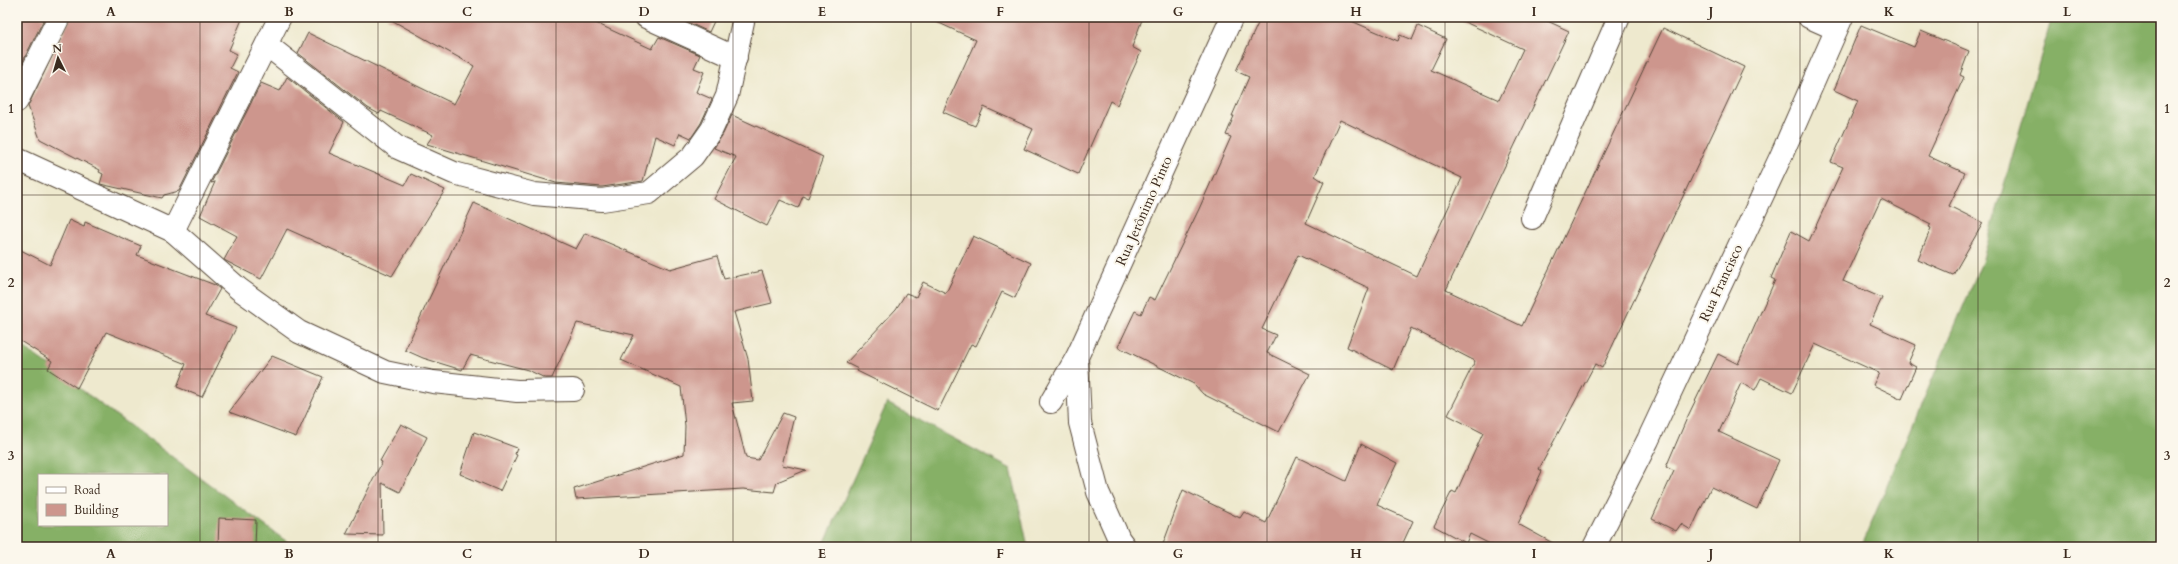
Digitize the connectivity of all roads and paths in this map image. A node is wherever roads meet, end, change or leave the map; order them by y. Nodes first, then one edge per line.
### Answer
1 (59, 17) edge
2 (280, 17) edge
3 (646, 17) edge
4 (744, 17) edge
5 (1232, 17) edge
6 (1619, 17) edge
7 (1809, 17) edge
8 (1839, 23) edge
9 (267, 45) junction
10 (736, 58) junction
11 (17, 101) edge
12 (17, 159) edge
13 (1532, 218) dead end
14 (174, 231) junction
15 (1078, 358) junction
16 (573, 390) dead end
17 (1050, 402) dead end
18 (1125, 547) edge
19 (1594, 547) edge

1 - 11 street
2 - 9 street
3 - 10 street
4 - 10 street
5 - 15 street, Rua Jerônimo Pinto
6 - 13 street
7 - 8 street
8 - 19 street, Rua Francisco
9 - 10 street
9 - 14 street
12 - 14 street
14 - 16 street
15 - 17 street, Rua Jerônimo Pinto
15 - 18 street

